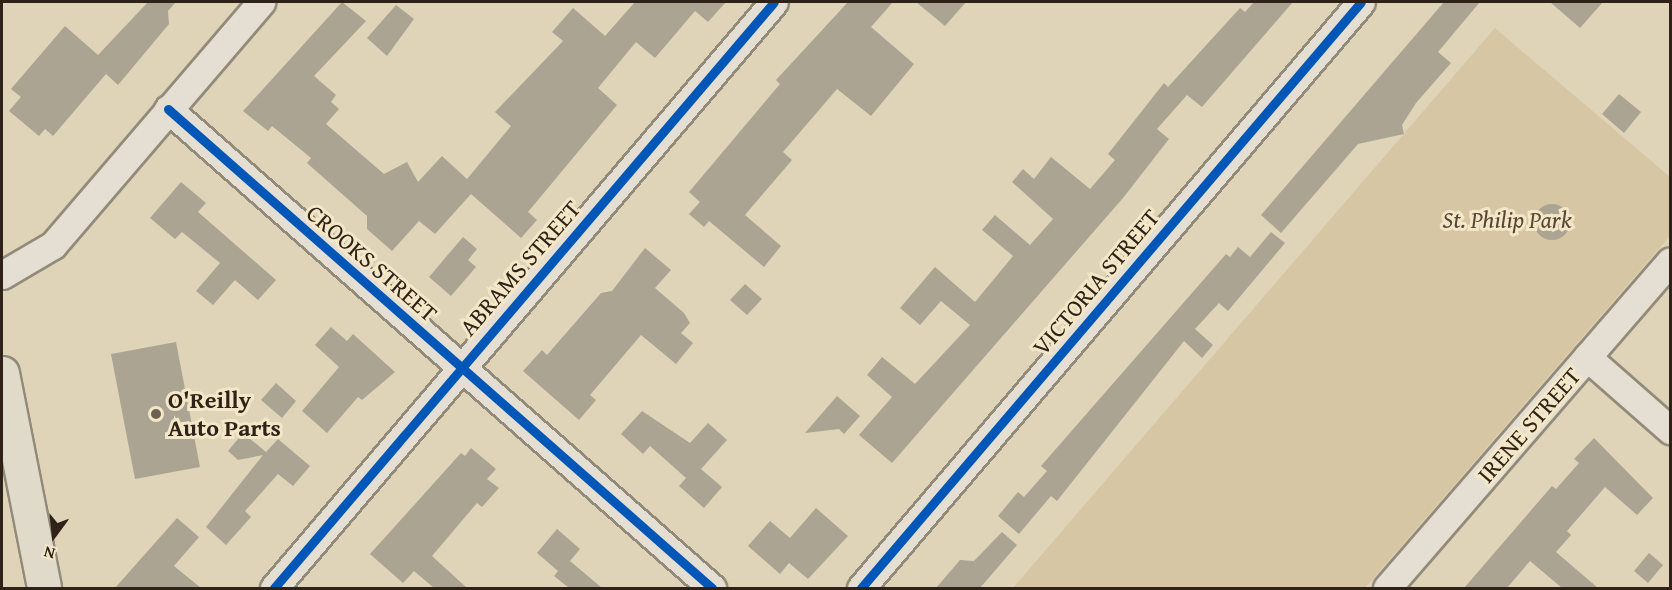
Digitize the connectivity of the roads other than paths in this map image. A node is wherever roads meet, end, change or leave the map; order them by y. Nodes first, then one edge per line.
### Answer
1 (261, 2) edge
2 (774, 2) edge
3 (1361, 2) edge
4 (168, 109) junction
5 (1671, 261) edge
6 (2, 275) edge
7 (1587, 357) junction
8 (460, 367) junction
9 (2, 373) edge
10 (1671, 430) edge
11 (45, 588) edge
12 (274, 588) edge
13 (712, 588) edge
14 (861, 588) edge
15 (1387, 588) edge

1 - 4 street
2 - 8 street, ABRAMS STREET
3 - 14 street, VICTORIA STREET
4 - 6 street
4 - 8 street, CROOKS STREET
5 - 7 street, IRENE STREET
7 - 10 street
7 - 15 street, IRENE STREET
8 - 12 street, ABRAMS STREET
8 - 13 street, CROOKS STREET
9 - 11 main road

